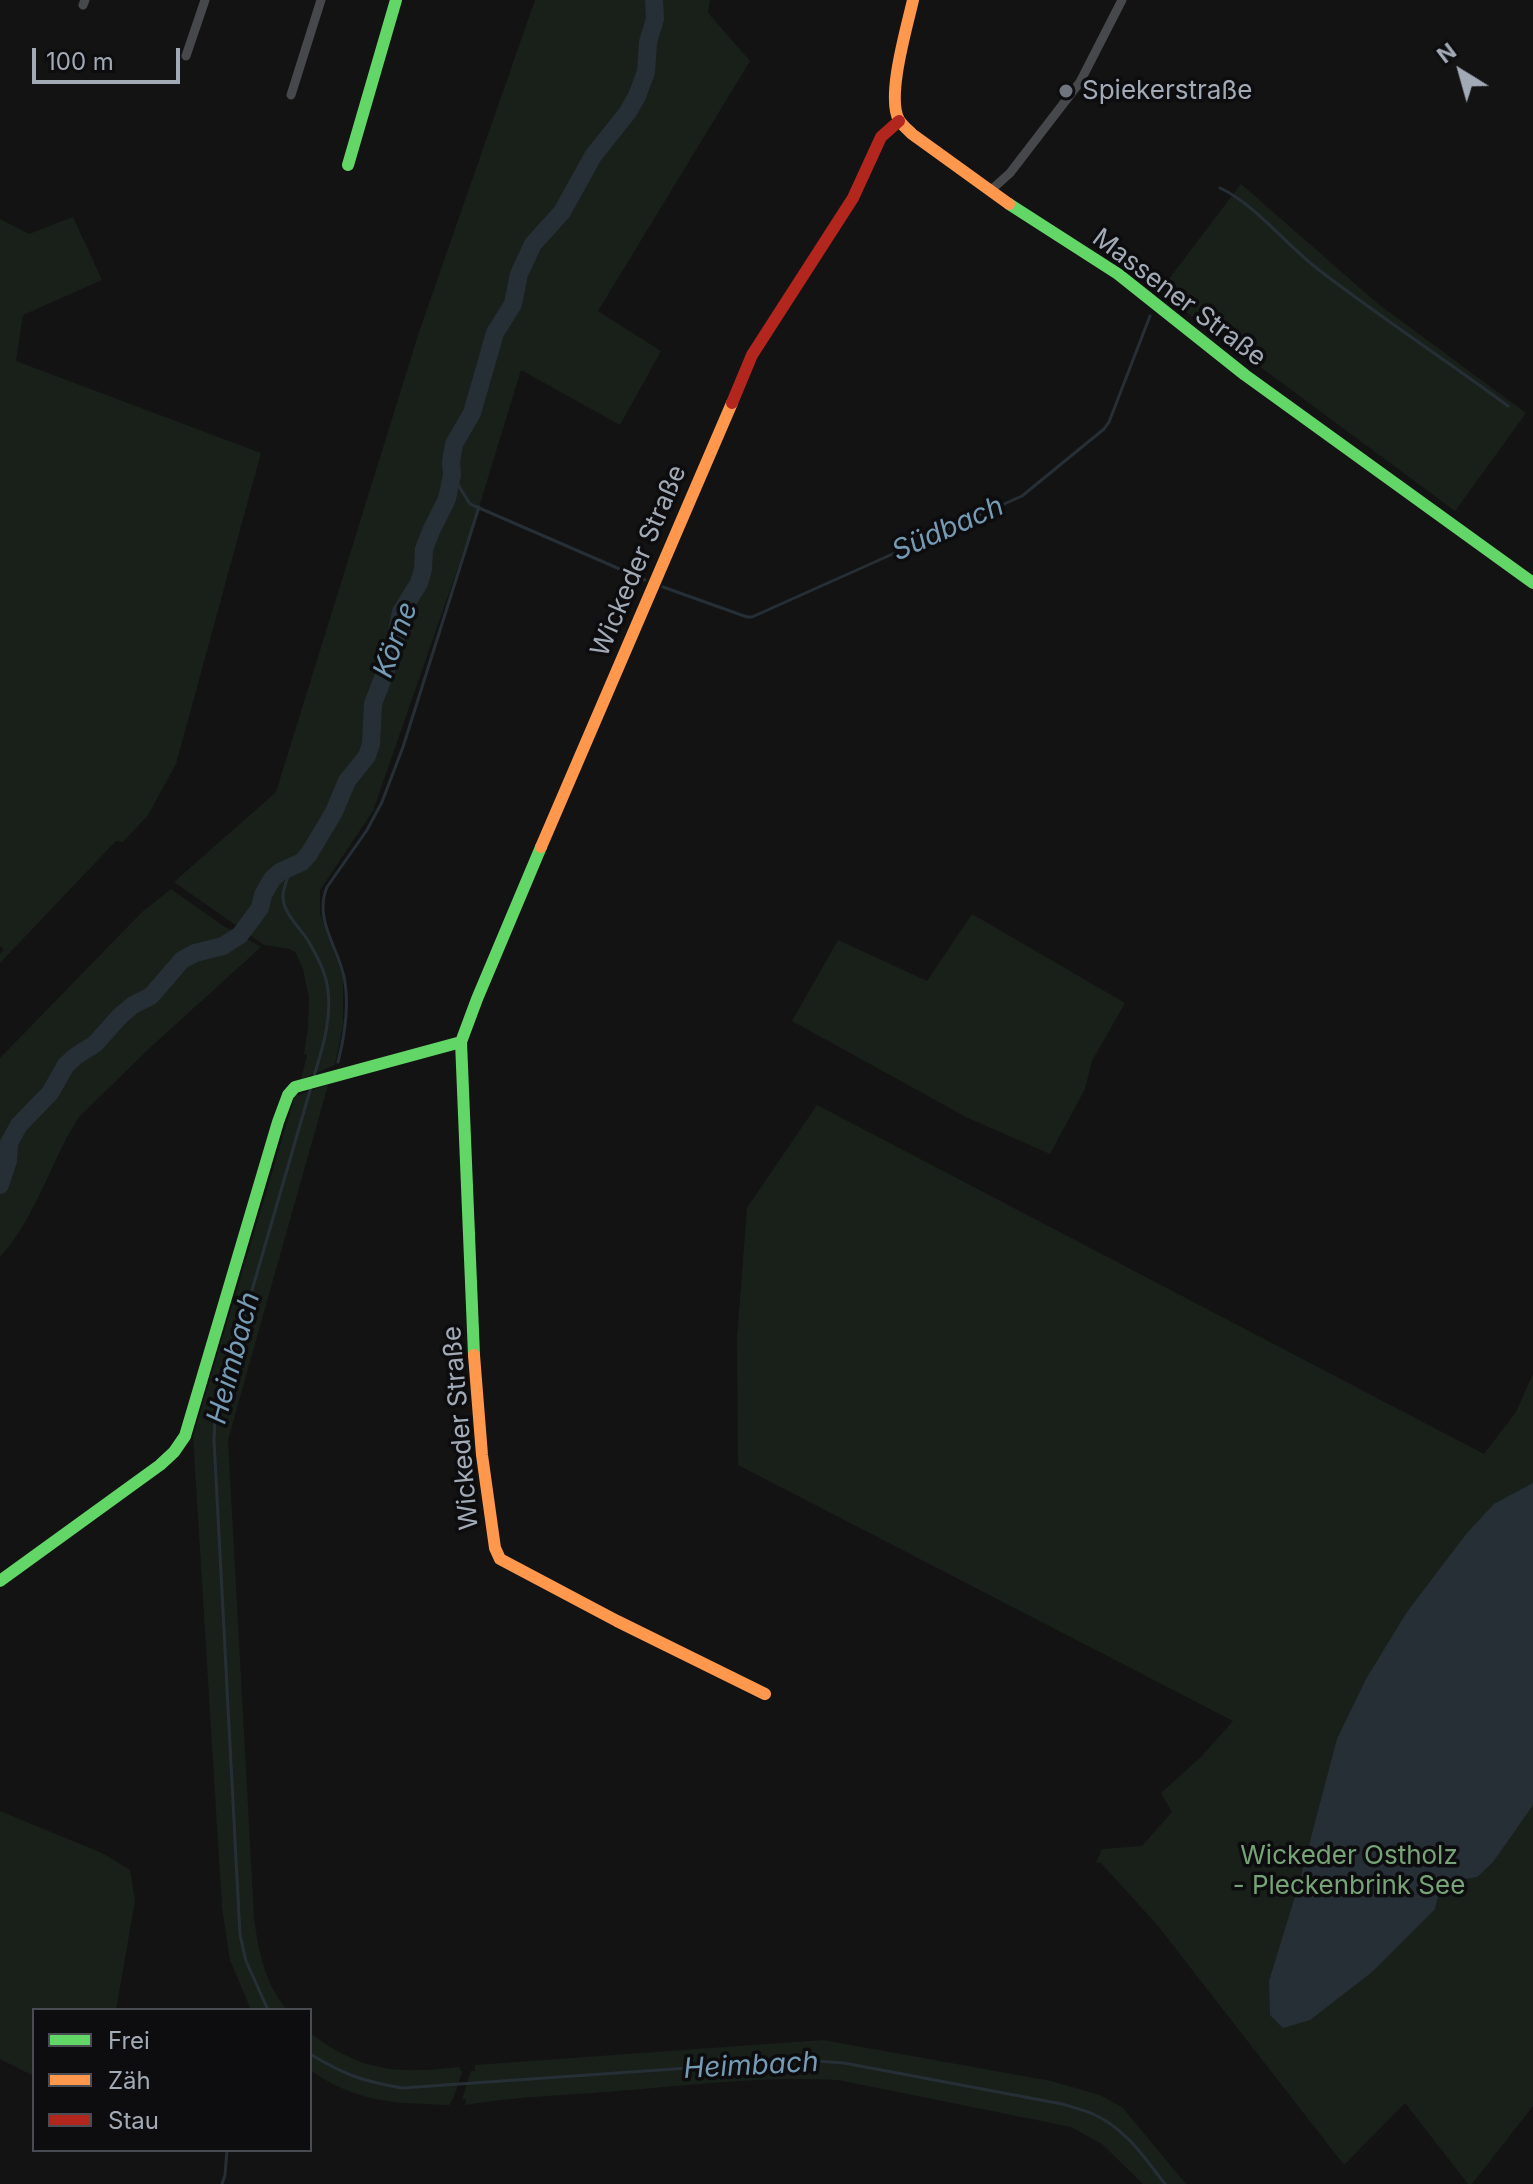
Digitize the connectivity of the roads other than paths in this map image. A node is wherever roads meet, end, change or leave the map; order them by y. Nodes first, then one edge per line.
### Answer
1 (205, 0) edge
2 (321, 0) edge
3 (396, 0) edge
4 (913, 0) edge
5 (1122, 0) edge
6 (186, 56) dead end
7 (291, 95) dead end
8 (899, 121) junction
9 (348, 165) dead end
10 (990, 191) junction
11 (1533, 583) edge
12 (461, 1042) junction
13 (0, 1581) edge
14 (765, 1694) dead end

1 - 6 street
2 - 7 street
3 - 9 street
4 - 8 street
5 - 10 street
8 - 10 street, Massener Straße
8 - 12 street, Wickeder Straße
10 - 11 street, Massener Straße
12 - 13 street
12 - 14 street, Wickeder Straße

